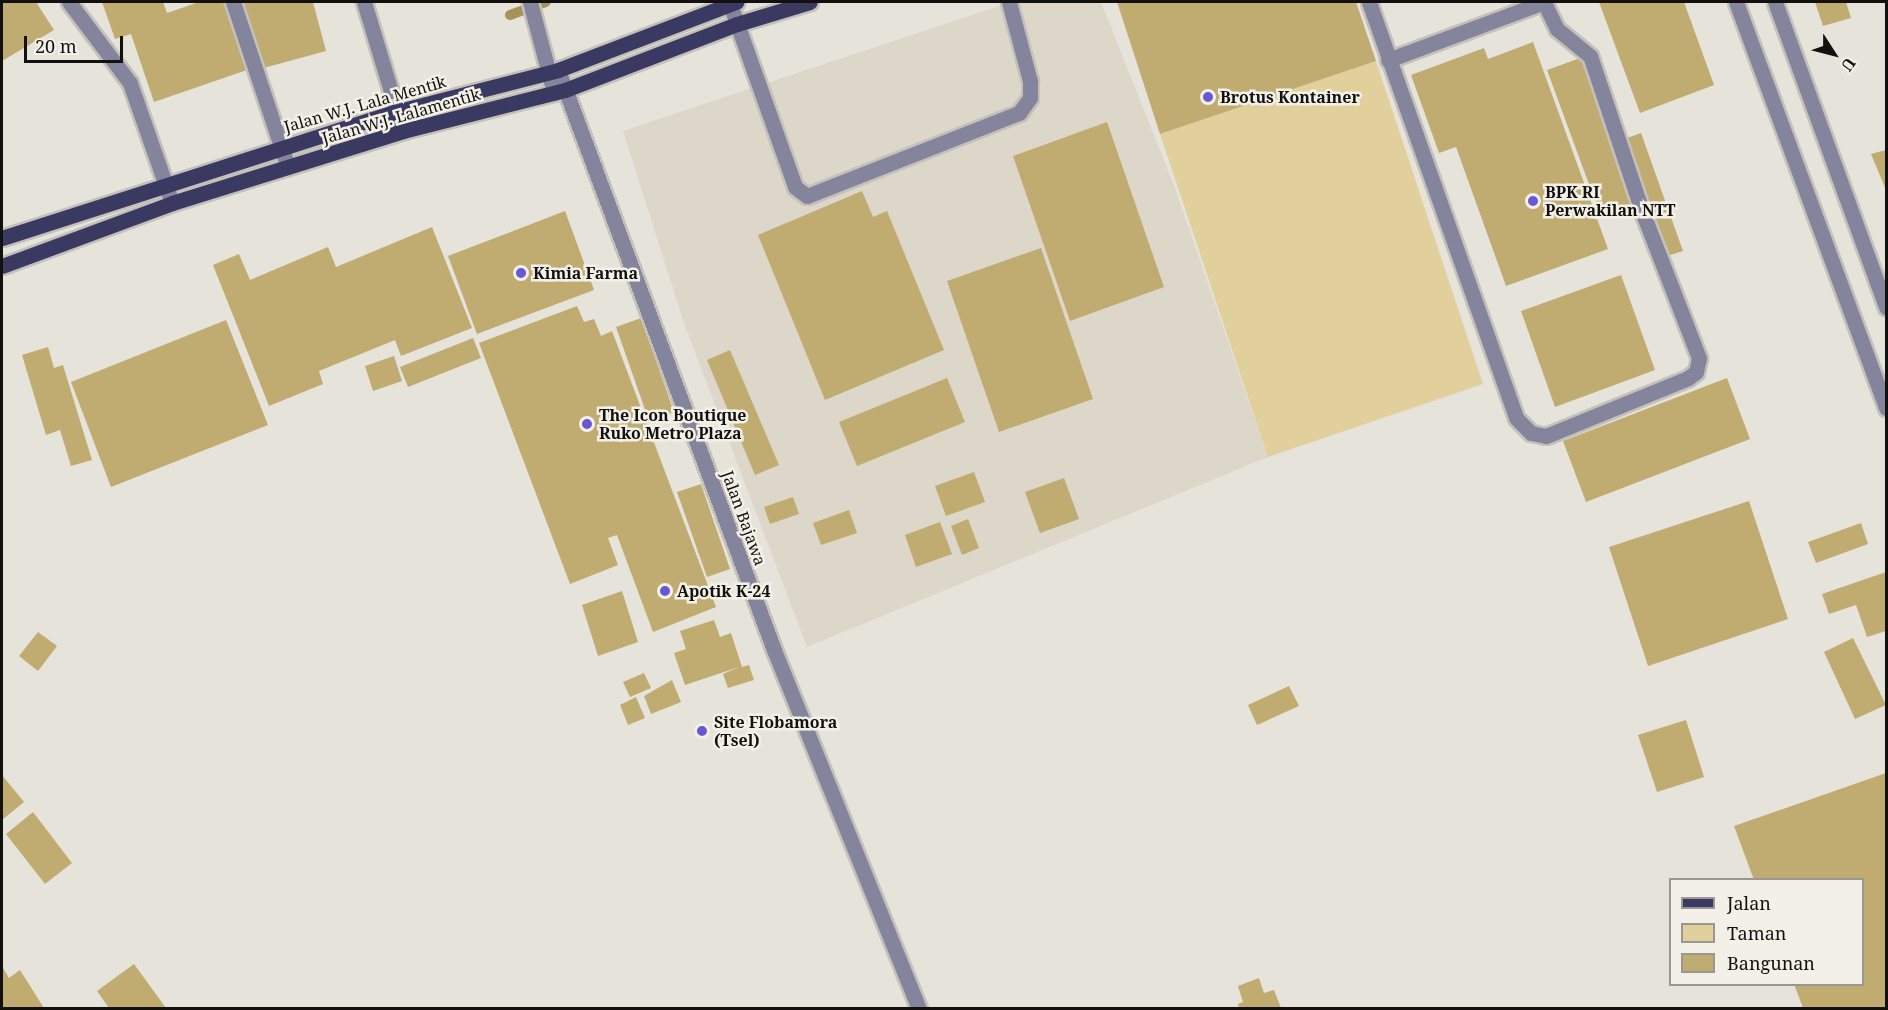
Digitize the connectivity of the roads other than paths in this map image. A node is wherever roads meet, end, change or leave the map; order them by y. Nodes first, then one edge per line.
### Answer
1 (69, 2) edge
2 (233, 2) edge
3 (364, 2) edge
4 (530, 2) edge
5 (807, 2) edge
6 (1010, 2) edge
7 (1369, 2) edge
8 (1544, 2) edge
9 (1736, 2) edge
10 (1775, 2) edge
11 (733, 3) edge
12 (737, 24) junction
13 (1388, 60) junction
14 (553, 71) junction
15 (560, 92) junction
16 (395, 112) junction
17 (403, 131) junction
18 (280, 148) junction
19 (288, 167) junction
20 (166, 182) junction
21 (172, 203) junction
22 (2, 238) edge
23 (2, 266) edge
24 (1887, 308) edge
25 (1887, 408) edge
26 (919, 1008) edge

1 - 20 street
2 - 18 street
3 - 16 street
4 - 14 street, Jalan Bajawa
5 - 12 main road, Jalan W.J. Lalamentik
6 - 12 street
7 - 13 street
8 - 13 street
8 - 13 street
9 - 25 street
10 - 24 street
11 - 12 street
11 - 14 main road, Jalan W.J. Lala Mentik
12 - 15 main road, Jalan W.J. Lalamentik
14 - 15 street, Jalan Bajawa
14 - 16 main road, Jalan W.J. Lala Mentik
15 - 17 main road, Jalan W.J. Lalamentik
15 - 26 street, Jalan Bajawa
16 - 17 street
16 - 18 main road, Jalan W.J. Lala Mentik
17 - 19 main road, Jalan W.J. Lalamentik
18 - 19 street
18 - 20 main road, Jalan W.J. Lala Mentik
19 - 21 main road, Jalan W.J. Lalamentik
20 - 21 street
20 - 22 main road, Jalan W.J. Lala Mentik
21 - 23 main road, Jalan W.J. Lalamentik

